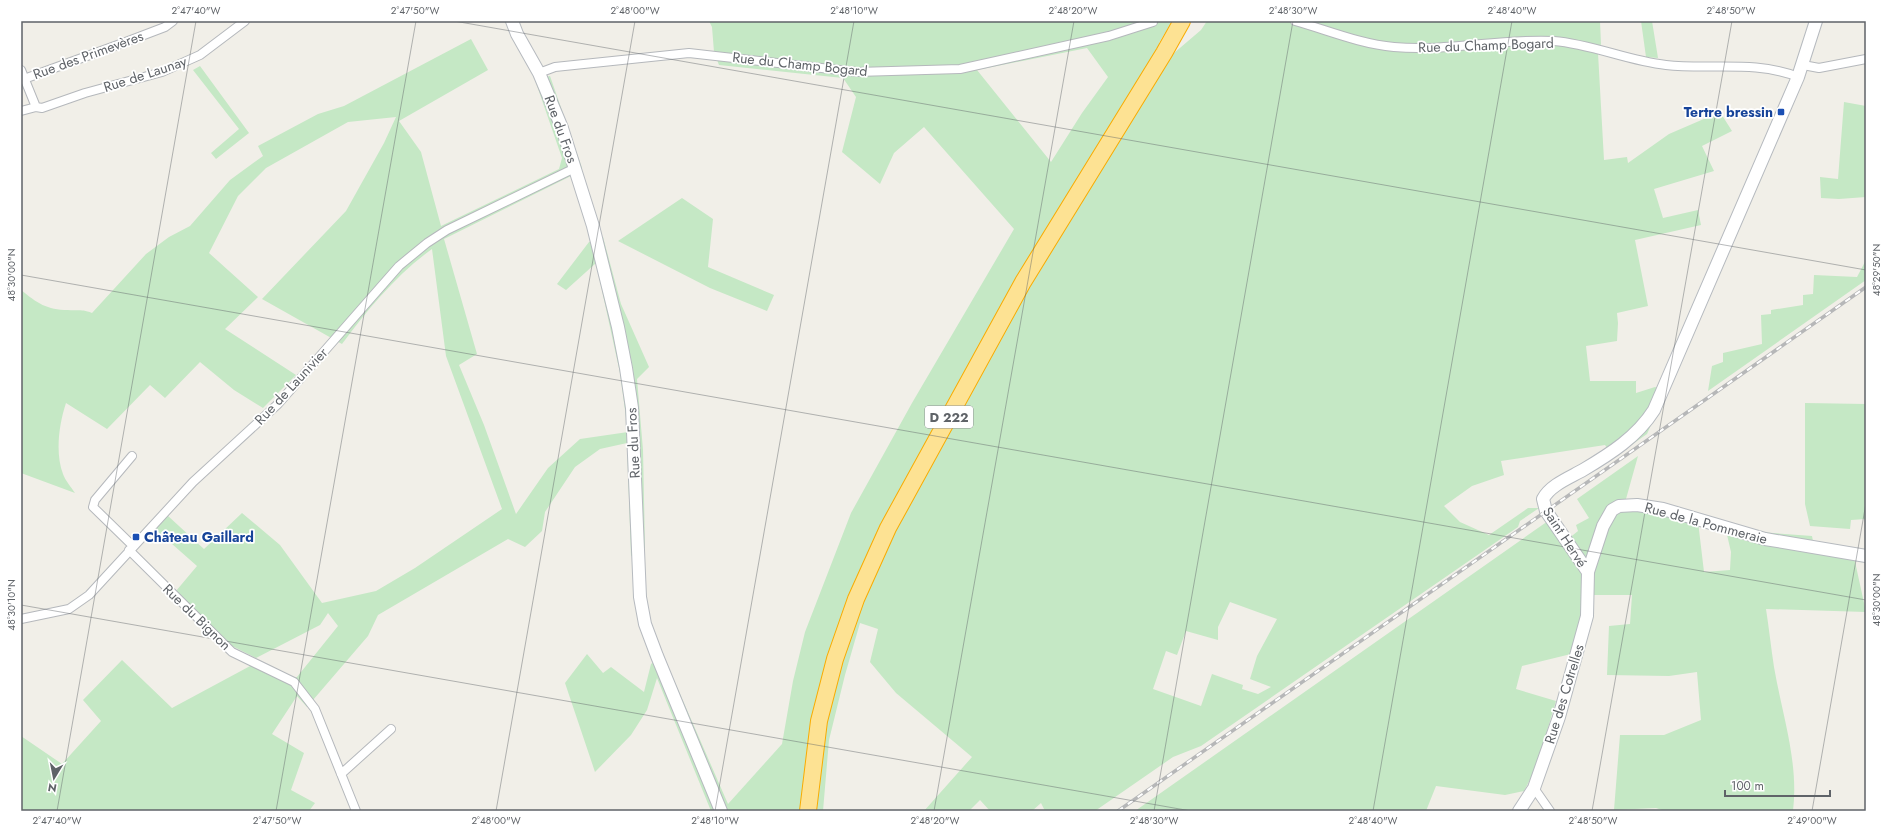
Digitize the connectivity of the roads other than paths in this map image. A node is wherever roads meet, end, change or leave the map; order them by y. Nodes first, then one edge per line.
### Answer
1 (173, 21) edge
2 (245, 21) edge
3 (512, 21) edge
4 (1182, 21) edge
5 (1189, 21) edge
6 (1295, 21) edge
7 (1816, 21) edge
8 (1153, 22) dead end
9 (1164, 53) junction
10 (1866, 59) edge
11 (1803, 65) junction
12 (21, 70) edge
13 (539, 73) junction
14 (1798, 77) junction
15 (24, 79) junction
16 (36, 107) junction
17 (21, 111) edge
18 (575, 168) junction
19 (132, 456) dead end
20 (131, 548) junction
21 (1866, 556) edge
22 (1588, 572) junction
23 (21, 619) edge
24 (391, 729) dead end
25 (340, 774) junction
26 (1534, 788) junction
27 (356, 811) edge
28 (721, 811) edge
29 (808, 811) edge
30 (1519, 811) edge
31 (1550, 811) edge

1 - 15 street, Rue des Primevères
2 - 16 street, Rue de Launay
3 - 13 street, Rue du Fros
4 - 9 highway, D 222
5 - 9 highway, D 222
6 - 14 street, Rue du Champ Bogard
7 - 11 street
8 - 13 street, Rue du Champ Bogard
9 - 29 highway, D 222
10 - 11 street
11 - 14 street
12 - 15 street
13 - 18 street, Rue du Fros
14 - 22 street, Saint Hervé
15 - 16 street
16 - 17 street, Rue de Launay
18 - 20 street, Rue de Launivier
18 - 28 street, Rue du Fros
19 - 20 street, Rue du Bignon
20 - 23 street, Rue de Launivier
20 - 25 street, Rue du Bignon
21 - 22 street, Rue de la Pommeraie
22 - 26 street, Rue des Cotrelles
24 - 25 street
25 - 27 street, Rue du Bignon
26 - 30 street, Rue des Cotrelles
26 - 31 street

